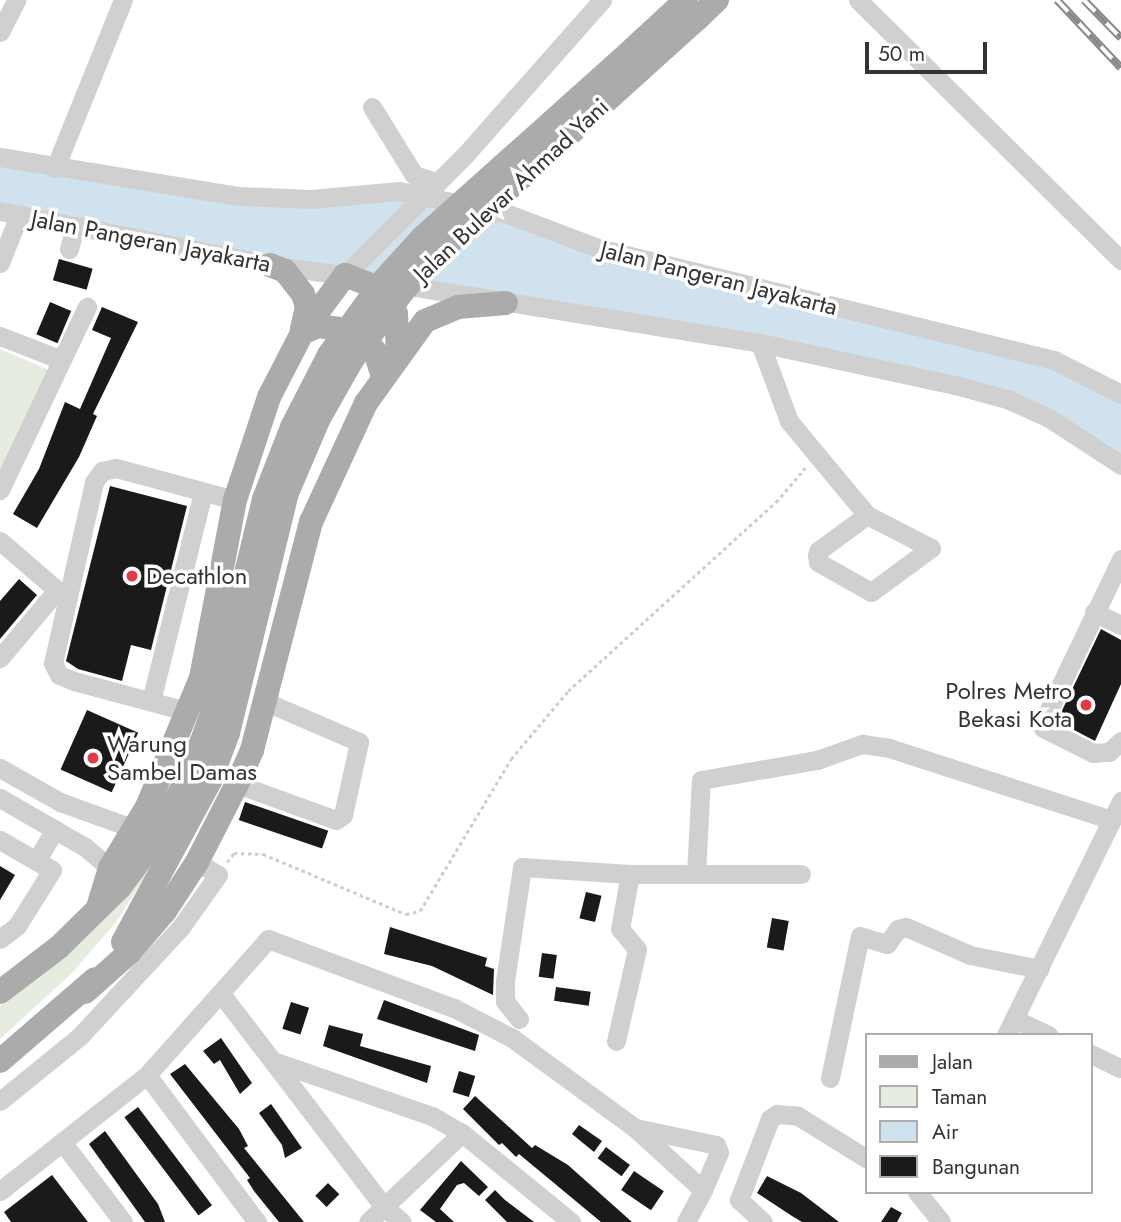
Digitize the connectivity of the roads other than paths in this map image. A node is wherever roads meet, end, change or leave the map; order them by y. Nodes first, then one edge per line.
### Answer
1 (16, 0) edge
2 (603, 0) edge
3 (686, 0) edge
4 (717, 0) edge
5 (858, 0) edge
6 (116, 2) edge
7 (0, 32) edge
8 (372, 107) dead end
9 (0, 157) edge
10 (55, 168) junction
11 (436, 182) junction
12 (420, 196) junction
13 (6, 215) edge
14 (75, 226) junction
15 (69, 250) dead end
16 (1121, 260) edge
17 (0, 263) edge
18 (270, 265) junction
19 (350, 268) junction
20 (506, 303) junction
21 (87, 307) dead end
22 (302, 333) junction
23 (0, 336) edge
24 (760, 343) junction
25 (398, 352) junction
26 (62, 360) junction
27 (383, 378) junction
28 (1121, 394) edge
29 (1121, 465) edge
30 (0, 490) edge
31 (203, 492) junction
32 (235, 500) junction
33 (867, 515) junction
34 (0, 541) edge
35 (1121, 559) edge
36 (1094, 612) junction
37 (1121, 625) edge
38 (0, 657) edge
39 (151, 701) junction
40 (266, 702) junction
41 (186, 711) junction
42 (1121, 741) edge
43 (0, 768) edge
44 (200, 777) junction
45 (237, 784) junction
46 (0, 798) edge
47 (1121, 801) edge
48 (1112, 820) junction
49 (55, 829) junction
50 (135, 829) junction
51 (0, 840) edge
52 (36, 861) junction
53 (110, 868) junction
54 (207, 869) junction
55 (630, 874) junction
56 (696, 874) junction
57 (801, 874) dead end
58 (99, 904) junction
59 (0, 939) edge
60 (1040, 969) junction
61 (0, 992) edge
62 (85, 992) junction
63 (222, 996) junction
64 (519, 1019) dead end
65 (1010, 1027) edge
66 (1038, 1033) edge
67 (617, 1041) dead end
68 (1093, 1055) edge
69 (0, 1061) edge
70 (273, 1061) junction
71 (1120, 1068) edge
72 (147, 1075) junction
73 (830, 1078) dead end
74 (0, 1101) edge
75 (635, 1128) junction
76 (462, 1133) junction
77 (63, 1143) junction
78 (866, 1158) edge
79 (703, 1190) junction
80 (0, 1191) edge
81 (919, 1194) edge
82 (384, 1207) junction
83 (123, 1222) edge
84 (257, 1222) edge
85 (368, 1222) edge
86 (402, 1222) edge
87 (571, 1222) edge
88 (686, 1222) edge
89 (763, 1222) edge
90 (941, 1222) edge

1 - 7 street
2 - 11 street
3 - 44 main road, Jalan Bulevar Ahmad Yani, bridge
4 - 44 main road, Jalan Bulevar Ahmad Yani, bridge
5 - 16 street
6 - 10 street
8 - 11 street
9 - 10 street, Jalan Pangeran Jayakarta
10 - 12 street, Jalan Pangeran Jayakarta
11 - 12 street
12 - 19 street
12 - 28 street, Jalan Pangeran Jayakarta
13 - 14 street, Jalan Pangeran Jayakarta
13 - 17 street
14 - 15 street
14 - 18 street, Jalan Pangeran Jayakarta
18 - 19 street, Jalan Pangeran Jayakarta
18 - 22 main road
19 - 20 street, Jalan Pangeran Jayakarta
19 - 22 main road
19 - 25 main road
20 - 24 street, Jalan Pangeran Jayakarta
20 - 25 main road
21 - 26 street
22 - 27 main road
22 - 32 main road
23 - 26 street
24 - 29 street, Jalan Pangeran Jayakarta
24 - 33 street
25 - 27 main road
26 - 30 street
27 - 40 main road
31 - 32 street
31 - 39 street
31 - 39 street
32 - 41 main road
33 - 33 street
34 - 38 street
35 - 36 street
36 - 37 street
36 - 42 street
39 - 41 street
40 - 45 main road
40 - 45 street
41 - 50 main road
43 - 50 street
44 - 58 main road, Jalan Bulevar Ahmad Yani
44 - 62 main road, Jalan Bulevar Ahmad Yani
45 - 54 main road
46 - 49 street
47 - 48 street
48 - 56 street
48 - 60 street
49 - 52 street
49 - 53 street
50 - 53 main road
51 - 52 street
52 - 59 street
53 - 58 main road
54 - 62 main road
54 - 74 street
55 - 56 street
55 - 64 street
55 - 67 street
56 - 57 street
58 - 61 main road, Jalan Bulevar Ahmad Yani
60 - 65 street
60 - 73 street
62 - 69 main road, Jalan Bulevar Ahmad Yani
63 - 70 street
63 - 72 street
63 - 75 street
65 - 66 street
68 - 71 street
70 - 76 street
70 - 82 street
72 - 77 street
72 - 84 street
75 - 79 street
75 - 79 street
76 - 82 street
76 - 87 street
77 - 80 street
77 - 83 street
78 - 89 street
79 - 88 street
81 - 90 street
82 - 85 street
82 - 86 street

